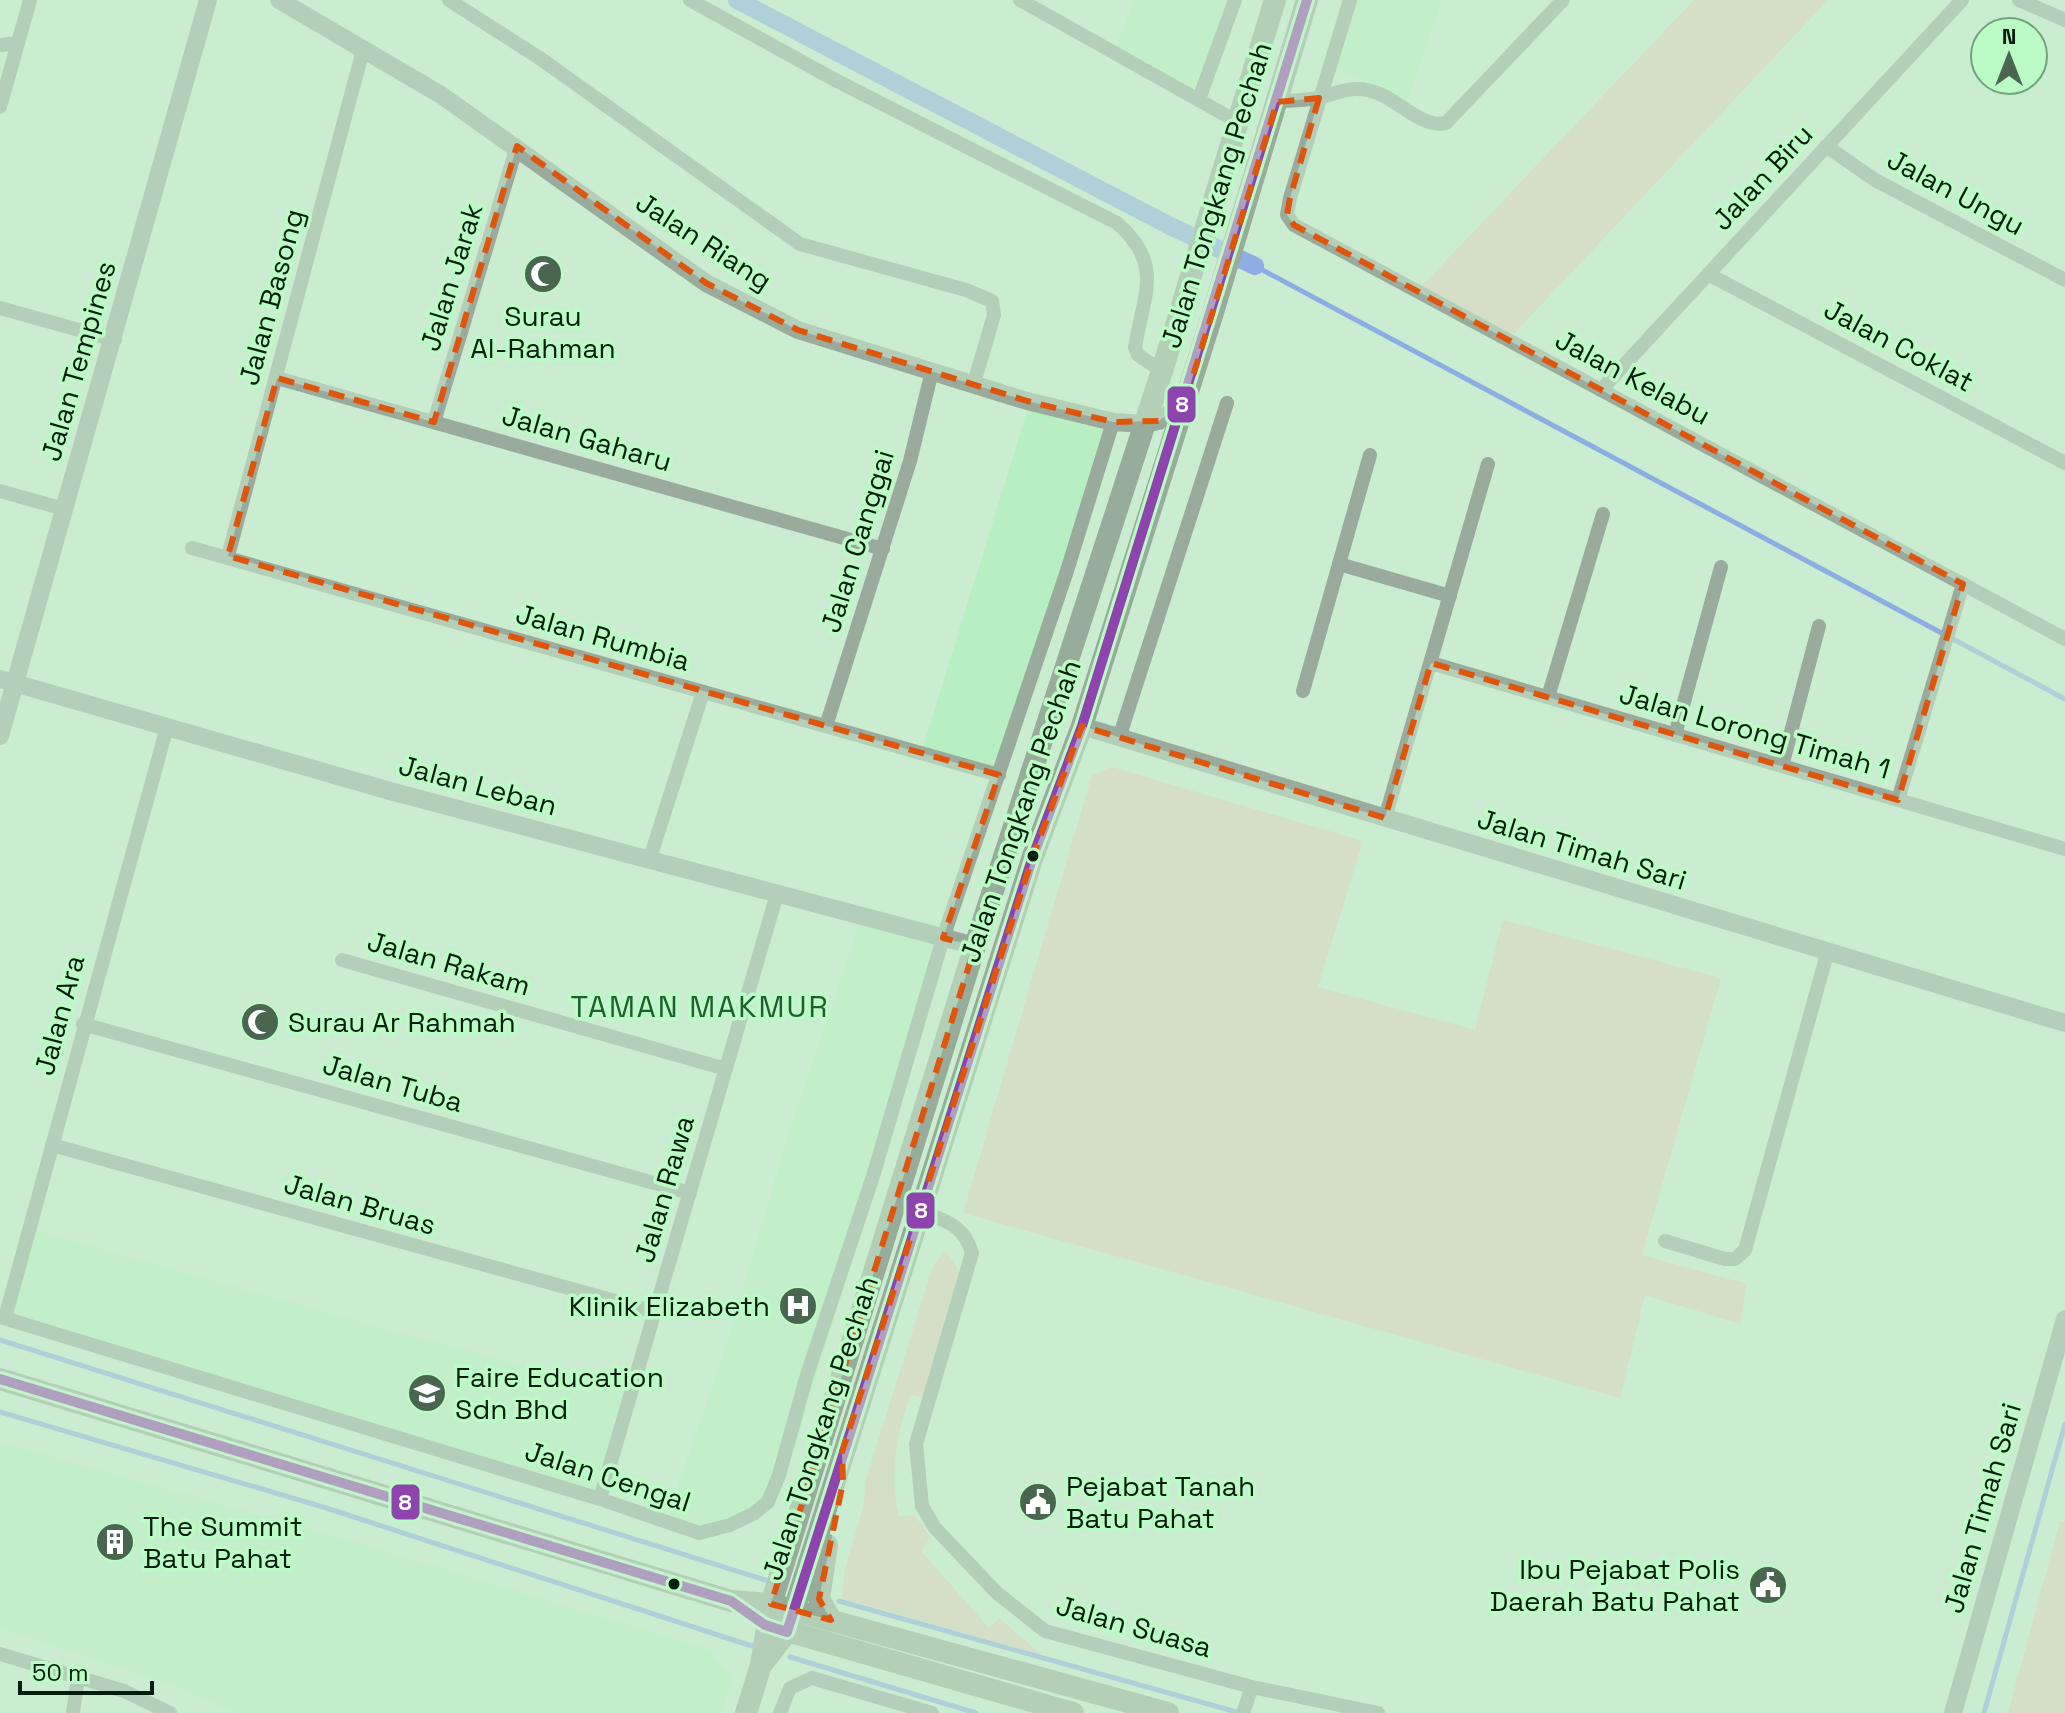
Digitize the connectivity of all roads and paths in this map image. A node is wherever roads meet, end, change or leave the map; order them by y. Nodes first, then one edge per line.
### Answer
1 (30, 0) edge
2 (208, 0) edge
3 (279, 0) edge
4 (449, 0) edge
5 (690, 0) edge
6 (1020, 0) edge
7 (1235, 0) edge
8 (1275, 0) edge
9 (1307, 0) edge
10 (1350, 0) edge
11 (1563, 0) edge
12 (1962, 0) edge
13 (2019, 0) edge
14 (306, 7) edge
15 (1047, 7) edge
16 (2065, 20) edge
17 (18, 43) junction
18 (0, 45) edge
19 (363, 50) junction
20 (1319, 98) junction
21 (1199, 99) junction
22 (1277, 102) junction
23 (0, 107) edge
24 (1236, 121) junction
25 (517, 146) junction
26 (1826, 146) junction
27 (1708, 274) junction
28 (2065, 280) edge
29 (0, 308) edge
30 (115, 340) junction
31 (932, 371) junction
32 (1162, 371) junction
33 (277, 378) junction
34 (974, 383) junction
35 (1601, 390) junction
36 (1185, 402) junction
37 (1227, 403) dead end
38 (434, 422) junction
39 (1113, 422) junction
40 (1144, 424) junction
41 (1370, 455) dead end
42 (2065, 463) edge
43 (1488, 464) dead end
44 (0, 491) edge
45 (64, 509) junction
46 (1603, 514) dead end
47 (192, 548) dead end
48 (883, 549) junction
49 (228, 556) junction
50 (1339, 564) junction
51 (1721, 567) dead end
52 (1963, 584) junction
53 (1450, 596) junction
54 (1819, 626) dead end
55 (2064, 636) edge
56 (1077, 639) junction
57 (1431, 663) junction
58 (8, 681) edge
59 (1303, 691) dead end
60 (703, 692) junction
61 (1548, 697) junction
62 (826, 726) junction
63 (1082, 726) junction
64 (167, 727) junction
65 (1675, 735) junction
66 (0, 736) edge
67 (1119, 738) junction
68 (1782, 766) junction
69 (999, 775) junction
70 (1029, 789) junction
71 (1898, 800) junction
72 (1385, 818) junction
73 (1036, 847) junction
74 (2065, 849) edge
75 (650, 858) junction
76 (777, 894) junction
77 (943, 938) junction
78 (975, 946) junction
79 (1827, 954) junction
80 (342, 960) dead end
81 (2065, 1023) edge
82 (83, 1024) junction
83 (726, 1069) junction
84 (52, 1145) junction
85 (690, 1193) junction
86 (920, 1211) junction
87 (1665, 1241) dead end
88 (655, 1312) junction
89 (2, 1317) edge
90 (2065, 1319) edge
91 (0, 1379) edge
92 (842, 1452) junction
93 (600, 1499) junction
94 (779, 1618) junction
95 (831, 1620) junction
96 (0, 1654) edge
97 (78, 1678) junction
98 (1252, 1687) junction
99 (1245, 1707) edge
100 (73, 1713) edge
101 (170, 1713) edge
102 (746, 1713) edge
103 (780, 1713) edge
104 (932, 1713) edge
105 (1073, 1713) edge
106 (1168, 1713) edge
107 (1378, 1713) edge
108 (1953, 1713) edge

1 - 17 street
2 - 30 street, Jalan Tempines
3 - 14 street, Jalan Riang
4 - 34 street
5 - 32 street
6 - 15 street
7 - 21 street
8 - 24 main road, Jalan Tongkang Pechah
9 - 22 main road, Jalan Tongkang Pechah
10 - 20 street
11 - 20 street
12 - 26 street, Jalan Biru
13 - 16 street
14 - 19 street, Jalan Riang
15 - 21 street
17 - 18 street
17 - 23 street
19 - 25 street, Jalan Riang
19 - 33 street, Jalan Basong
20 - 22 street
20 - 35 street, Jalan Kelabu
21 - 24 street
22 - 36 main road, Jalan Tongkang Pechah
24 - 32 main road, Jalan Tongkang Pechah
25 - 31 street, Jalan Riang
25 - 38 street, Jalan Jarak
26 - 27 street, Jalan Biru
26 - 28 street, Jalan Ungu
27 - 35 street, Jalan Biru
27 - 42 street, Jalan Coklat
29 - 30 street
30 - 45 street, Jalan Tempines
31 - 34 street, Jalan Riang
31 - 48 street, Jalan Canggai
32 - 40 main road, Jalan Tongkang Pechah
33 - 38 street, Jalan Gaharu
33 - 49 street, Jalan Basong
34 - 39 street, Jalan Riang
35 - 52 street, Jalan Kelabu
36 - 40 street
36 - 63 main road, Jalan Tongkang Pechah
37 - 67 street
38 - 48 street, Jalan Gaharu
39 - 40 street, Jalan Riang
39 - 69 street, Jalan Cengal
40 - 56 main road, Jalan Tongkang Pechah
41 - 50 street
43 - 53 street
44 - 45 street
45 - 58 street, Jalan Tempines
46 - 61 street
47 - 49 street, Jalan Rumbia
48 - 62 street, Jalan Canggai
49 - 60 street, Jalan Rumbia
50 - 53 street
50 - 59 street
51 - 65 street
52 - 55 street, Jalan Kelabu
52 - 71 street
53 - 57 street
54 - 68 street
56 - 63 main road
56 - 70 main road, Jalan Tongkang Pechah
57 - 61 street, Jalan Lorong Timah 1
57 - 72 street
58 - 64 street, Jalan Leban
58 - 66 street, Jalan Tempines
60 - 62 street, Jalan Rumbia
60 - 75 street
61 - 65 street, Jalan Lorong Timah 1
62 - 69 street, Jalan Rumbia
63 - 67 street, Jalan Timah Sari
63 - 70 main road
63 - 73 main road, Jalan Tongkang Pechah
64 - 75 street, Jalan Leban
64 - 82 street, Jalan Ara
65 - 68 street, Jalan Lorong Timah 1
67 - 72 street, Jalan Timah Sari
68 - 71 street, Jalan Lorong Timah 1
69 - 77 street, Jalan Cengal
70 - 78 main road, Jalan Tongkang Pechah
71 - 74 street, Jalan Lorong Timah 1
72 - 79 street, Jalan Timah Sari
73 - 78 main road
73 - 86 main road, Jalan Tongkang Pechah
75 - 76 street, Jalan Leban
76 - 77 street, Jalan Leban
76 - 83 street, Jalan Rawa
77 - 78 street, Jalan Leban
77 - 93 street, Jalan Cengal
78 - 94 main road, Jalan Tongkang Pechah
79 - 81 street, Jalan Timah Sari
79 - 87 street
80 - 83 street, Jalan Rakam
82 - 84 street, Jalan Ara
82 - 85 street, Jalan Tuba
83 - 85 street, Jalan Rawa
84 - 88 street, Jalan Bruas
84 - 89 street, Jalan Ara
85 - 88 street, Jalan Rawa
86 - 92 main road, Jalan Tongkang Pechah
86 - 98 street, Jalan Suasa
88 - 93 street, Jalan Rawa
89 - 93 street, Jalan Cengal
90 - 108 street, Jalan Timah Sari
91 - 94 main road
92 - 94 main road, Jalan Tongkang Pechah
92 - 95 main road
94 - 95 main road
94 - 102 main road, Jalan Tongkang Pechah
94 - 105 main road
95 - 106 main road
96 - 97 street
97 - 100 street
97 - 101 street
98 - 99 street
98 - 107 street, Jalan Suasa
103 - 104 street

